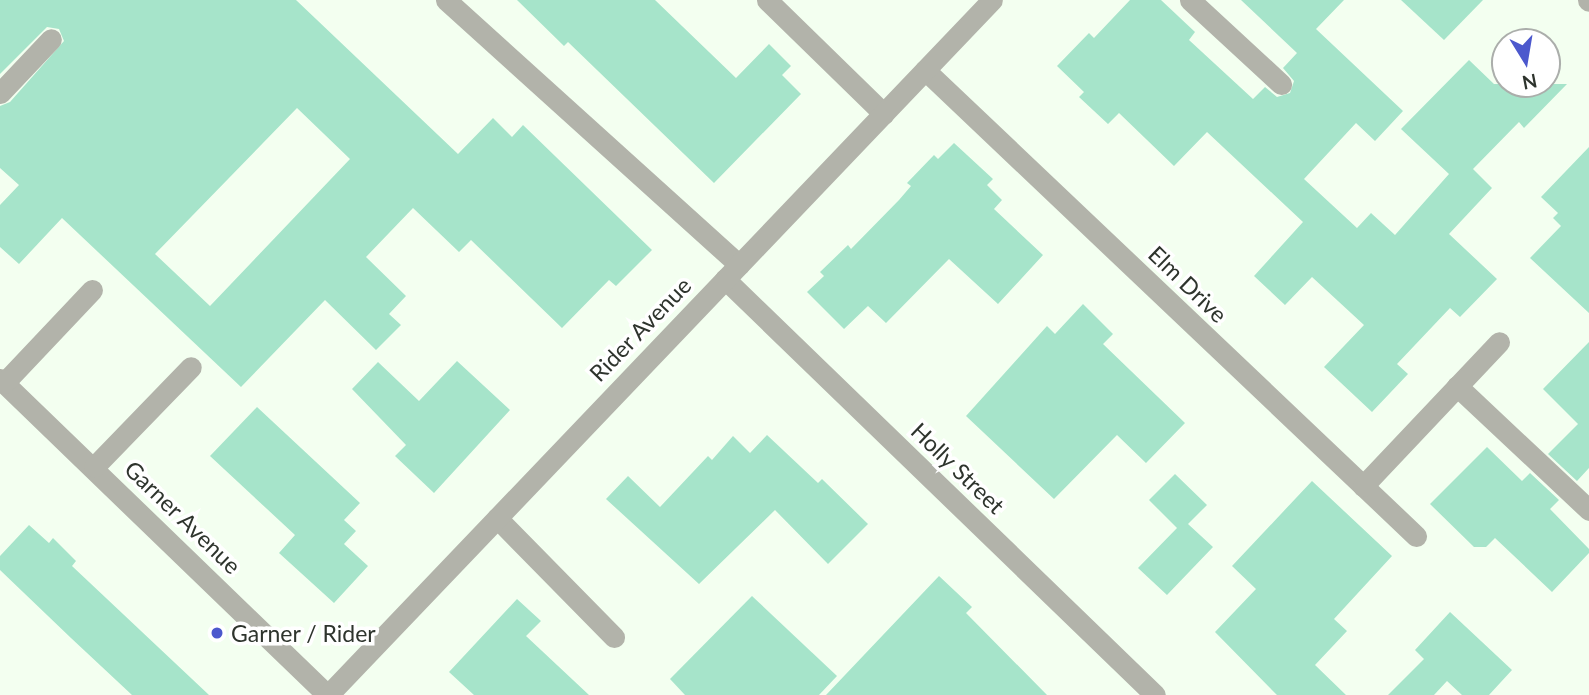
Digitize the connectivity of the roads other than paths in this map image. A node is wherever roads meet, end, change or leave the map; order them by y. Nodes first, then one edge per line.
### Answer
1 (446, 0) edge
2 (767, 0) edge
3 (992, 0) edge
4 (1190, 0) edge
5 (51, 39) dead end
6 (925, 70) junction
7 (1281, 84) dead end
8 (0, 93) edge
9 (884, 114) junction
10 (732, 272) junction
11 (92, 290) dead end
12 (1499, 342) dead end
13 (191, 367) dead end
14 (2, 381) edge
15 (1457, 386) junction
16 (94, 467) junction
17 (1363, 486) junction
18 (1589, 510) edge
19 (497, 518) junction
20 (1416, 536) dead end
21 (614, 637) dead end
22 (328, 695) edge
23 (1155, 695) edge

1 - 10 street, Holly Street
2 - 9 street
3 - 6 street, Rider Avenue
4 - 7 street
5 - 8 street
6 - 9 street, Rider Avenue
6 - 17 street, Elm Drive
9 - 10 street, Rider Avenue
10 - 19 street, Rider Avenue
10 - 23 street, Holly Street
11 - 14 street
12 - 15 street
13 - 16 street
14 - 16 street, Garner Avenue
15 - 17 street
15 - 18 street
16 - 22 street, Garner Avenue
17 - 20 street, Elm Drive
19 - 21 street
19 - 22 street, Rider Avenue

